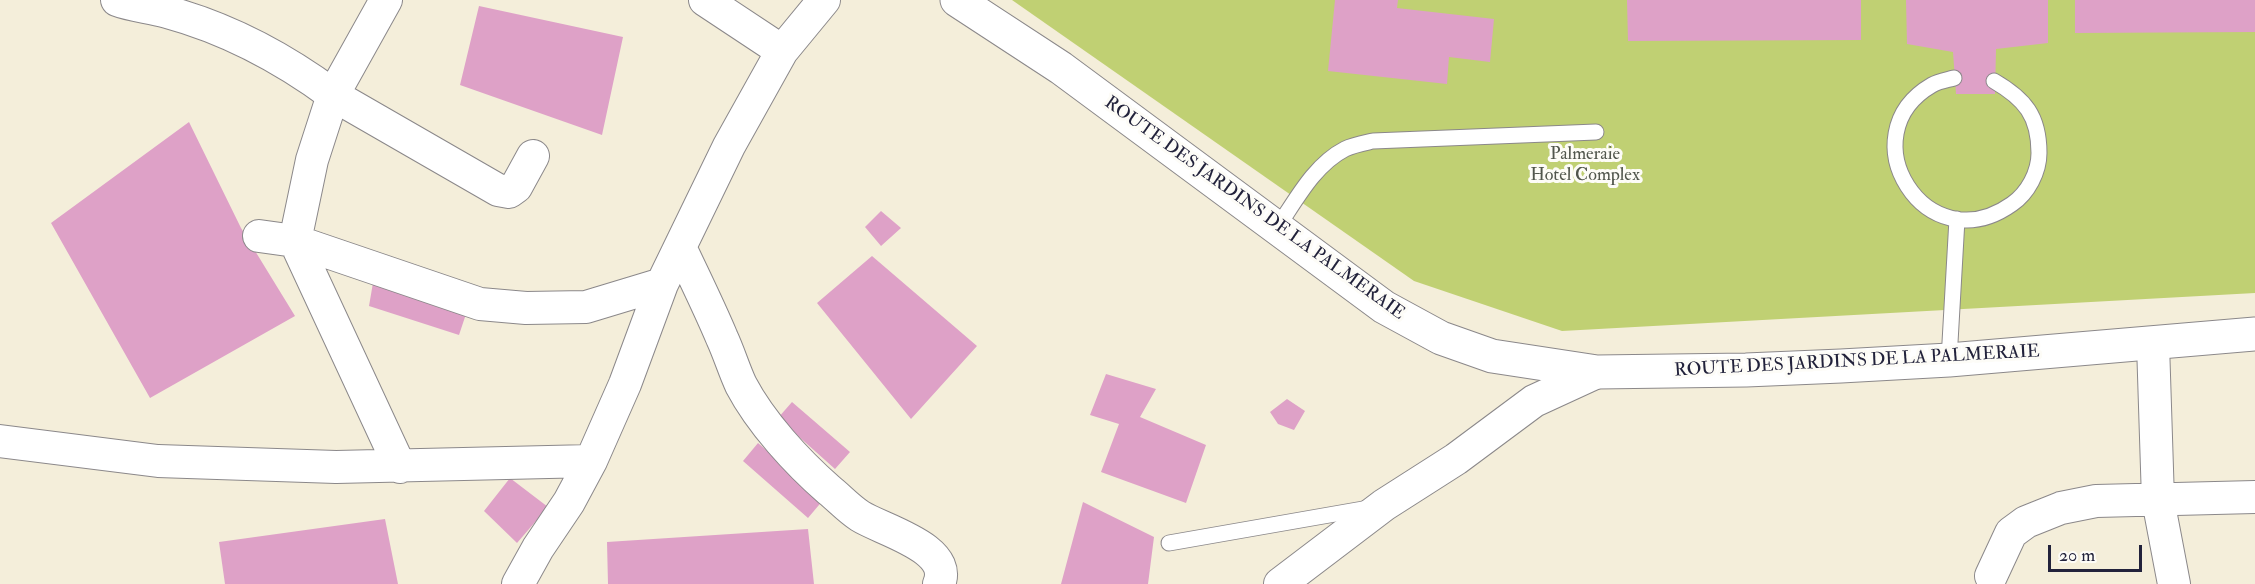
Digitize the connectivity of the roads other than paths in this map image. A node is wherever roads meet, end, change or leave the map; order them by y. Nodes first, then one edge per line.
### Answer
1 (117, 0) edge
2 (386, 0) edge
3 (705, 0) edge
4 (824, 0) edge
5 (957, 0) edge
6 (782, 51) junction
7 (1954, 78) dead end
8 (1994, 81) dead end
9 (333, 95) junction
10 (1596, 132) dead end
11 (534, 156) dead end
12 (1957, 219) junction
13 (1277, 228) junction
14 (260, 236) dead end
15 (295, 241) junction
16 (680, 247) junction
17 (662, 284) junction
18 (2255, 334) edge
19 (2153, 344) junction
20 (1949, 360) junction
21 (1597, 372) junction
22 (0, 441) edge
23 (591, 461) junction
24 (400, 467) junction
25 (2255, 497) edge
26 (2158, 500) junction
27 (1384, 505) junction
28 (1169, 543) dead end
29 (1991, 576) dead end
30 (518, 584) edge
31 (939, 584) edge
32 (1280, 584) edge
33 (2174, 584) edge

1 - 9 street
2 - 9 street
3 - 6 street
4 - 6 street
5 - 13 street, ROUTE DES JARDINS DE LA PALMERAIE
6 - 16 street
7 - 12 lane
8 - 12 lane
9 - 11 street
9 - 15 street
10 - 13 lane
12 - 20 lane
13 - 21 street, ROUTE DES JARDINS DE LA PALMERAIE
14 - 15 street
15 - 17 street
15 - 24 street
16 - 17 street
16 - 31 street
17 - 23 street
18 - 19 street, ROUTE DES JARDINS DE LA PALMERAIE
19 - 20 street, ROUTE DES JARDINS DE LA PALMERAIE
19 - 26 street
20 - 21 street, ROUTE DES JARDINS DE LA PALMERAIE
21 - 27 street
22 - 24 street
23 - 24 street
23 - 30 street
25 - 26 street
26 - 29 street
26 - 33 street
27 - 28 lane
27 - 32 street

